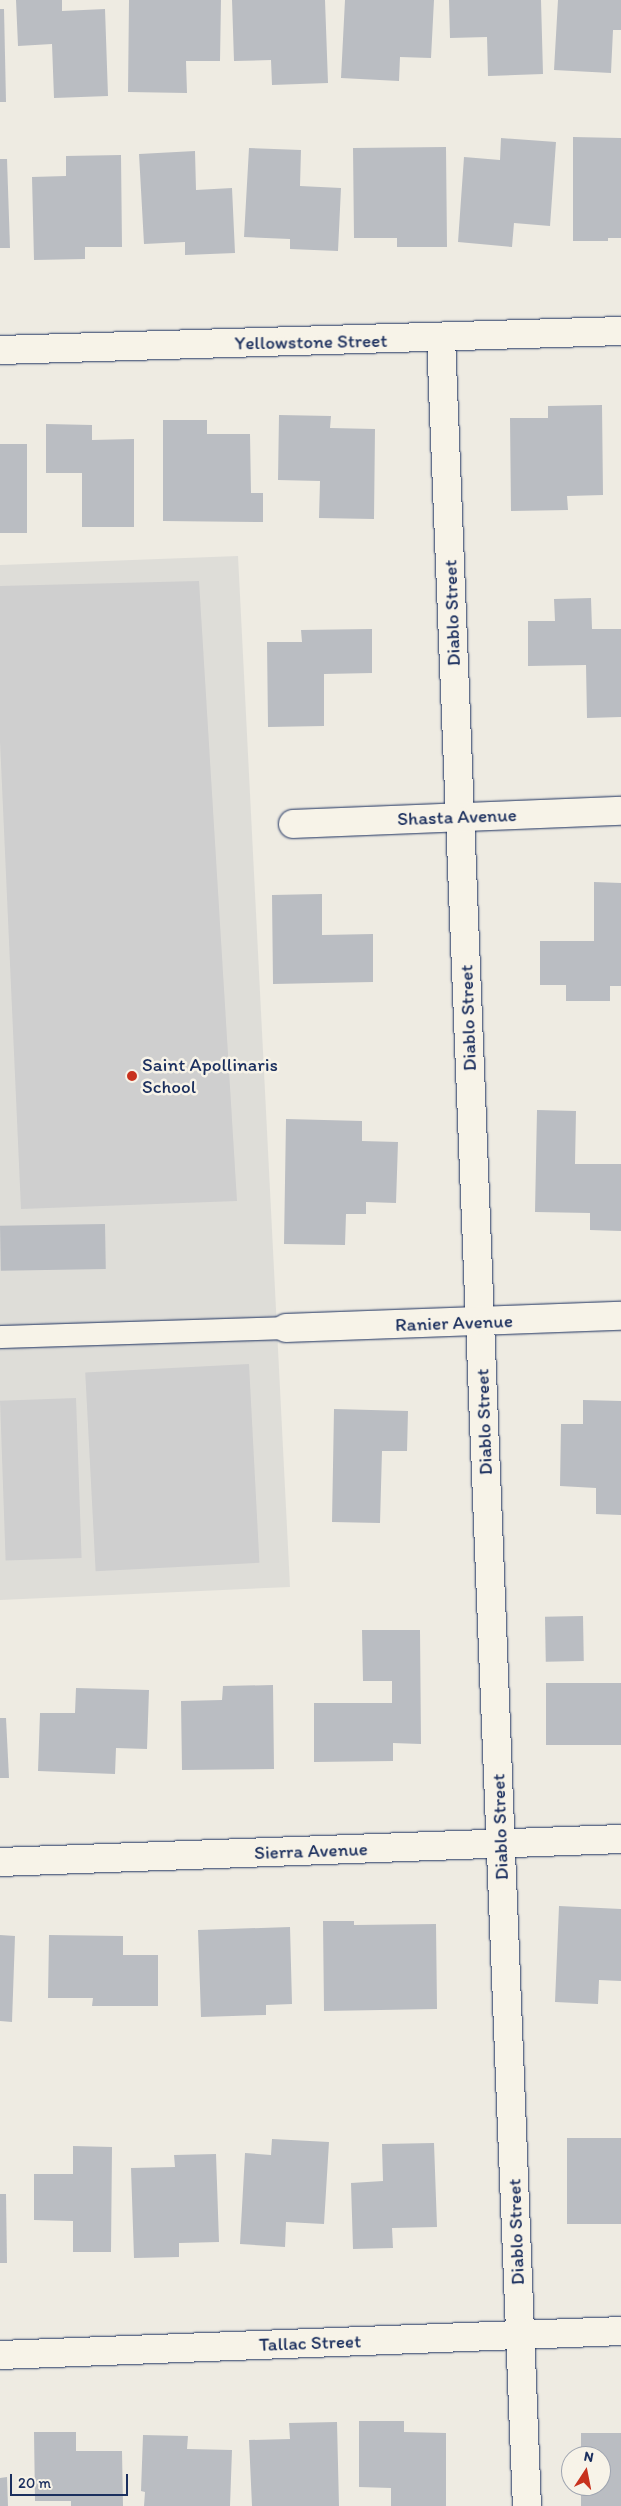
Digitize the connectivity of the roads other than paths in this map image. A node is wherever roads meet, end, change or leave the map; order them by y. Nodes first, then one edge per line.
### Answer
1 (621, 332) edge
2 (441, 338) junction
3 (0, 350) edge
4 (621, 811) edge
5 (460, 817) junction
6 (293, 824) dead end
7 (621, 1316) edge
8 (480, 1322) junction
9 (286, 1328) joint
10 (0, 1337) edge
11 (621, 1839) edge
12 (501, 1845) junction
13 (0, 1862) edge
14 (621, 2331) edge
15 (520, 2335) junction
16 (0, 2354) edge
17 (527, 2506) edge

1 - 2 street, Yellowstone Street
2 - 3 street, Yellowstone Street
2 - 5 street, Diablo Street
4 - 5 street, Shasta Avenue
5 - 6 street, Shasta Avenue
5 - 8 street, Diablo Street
7 - 8 street, Ranier Avenue
8 - 9 street, Ranier Avenue
8 - 12 street, Diablo Street
9 - 10 lane
11 - 12 street, Sierra Avenue
12 - 13 street, Sierra Avenue
12 - 15 street, Diablo Street
14 - 15 street, Tallac Street
15 - 16 street, Tallac Street
15 - 17 street, Diablo Street

